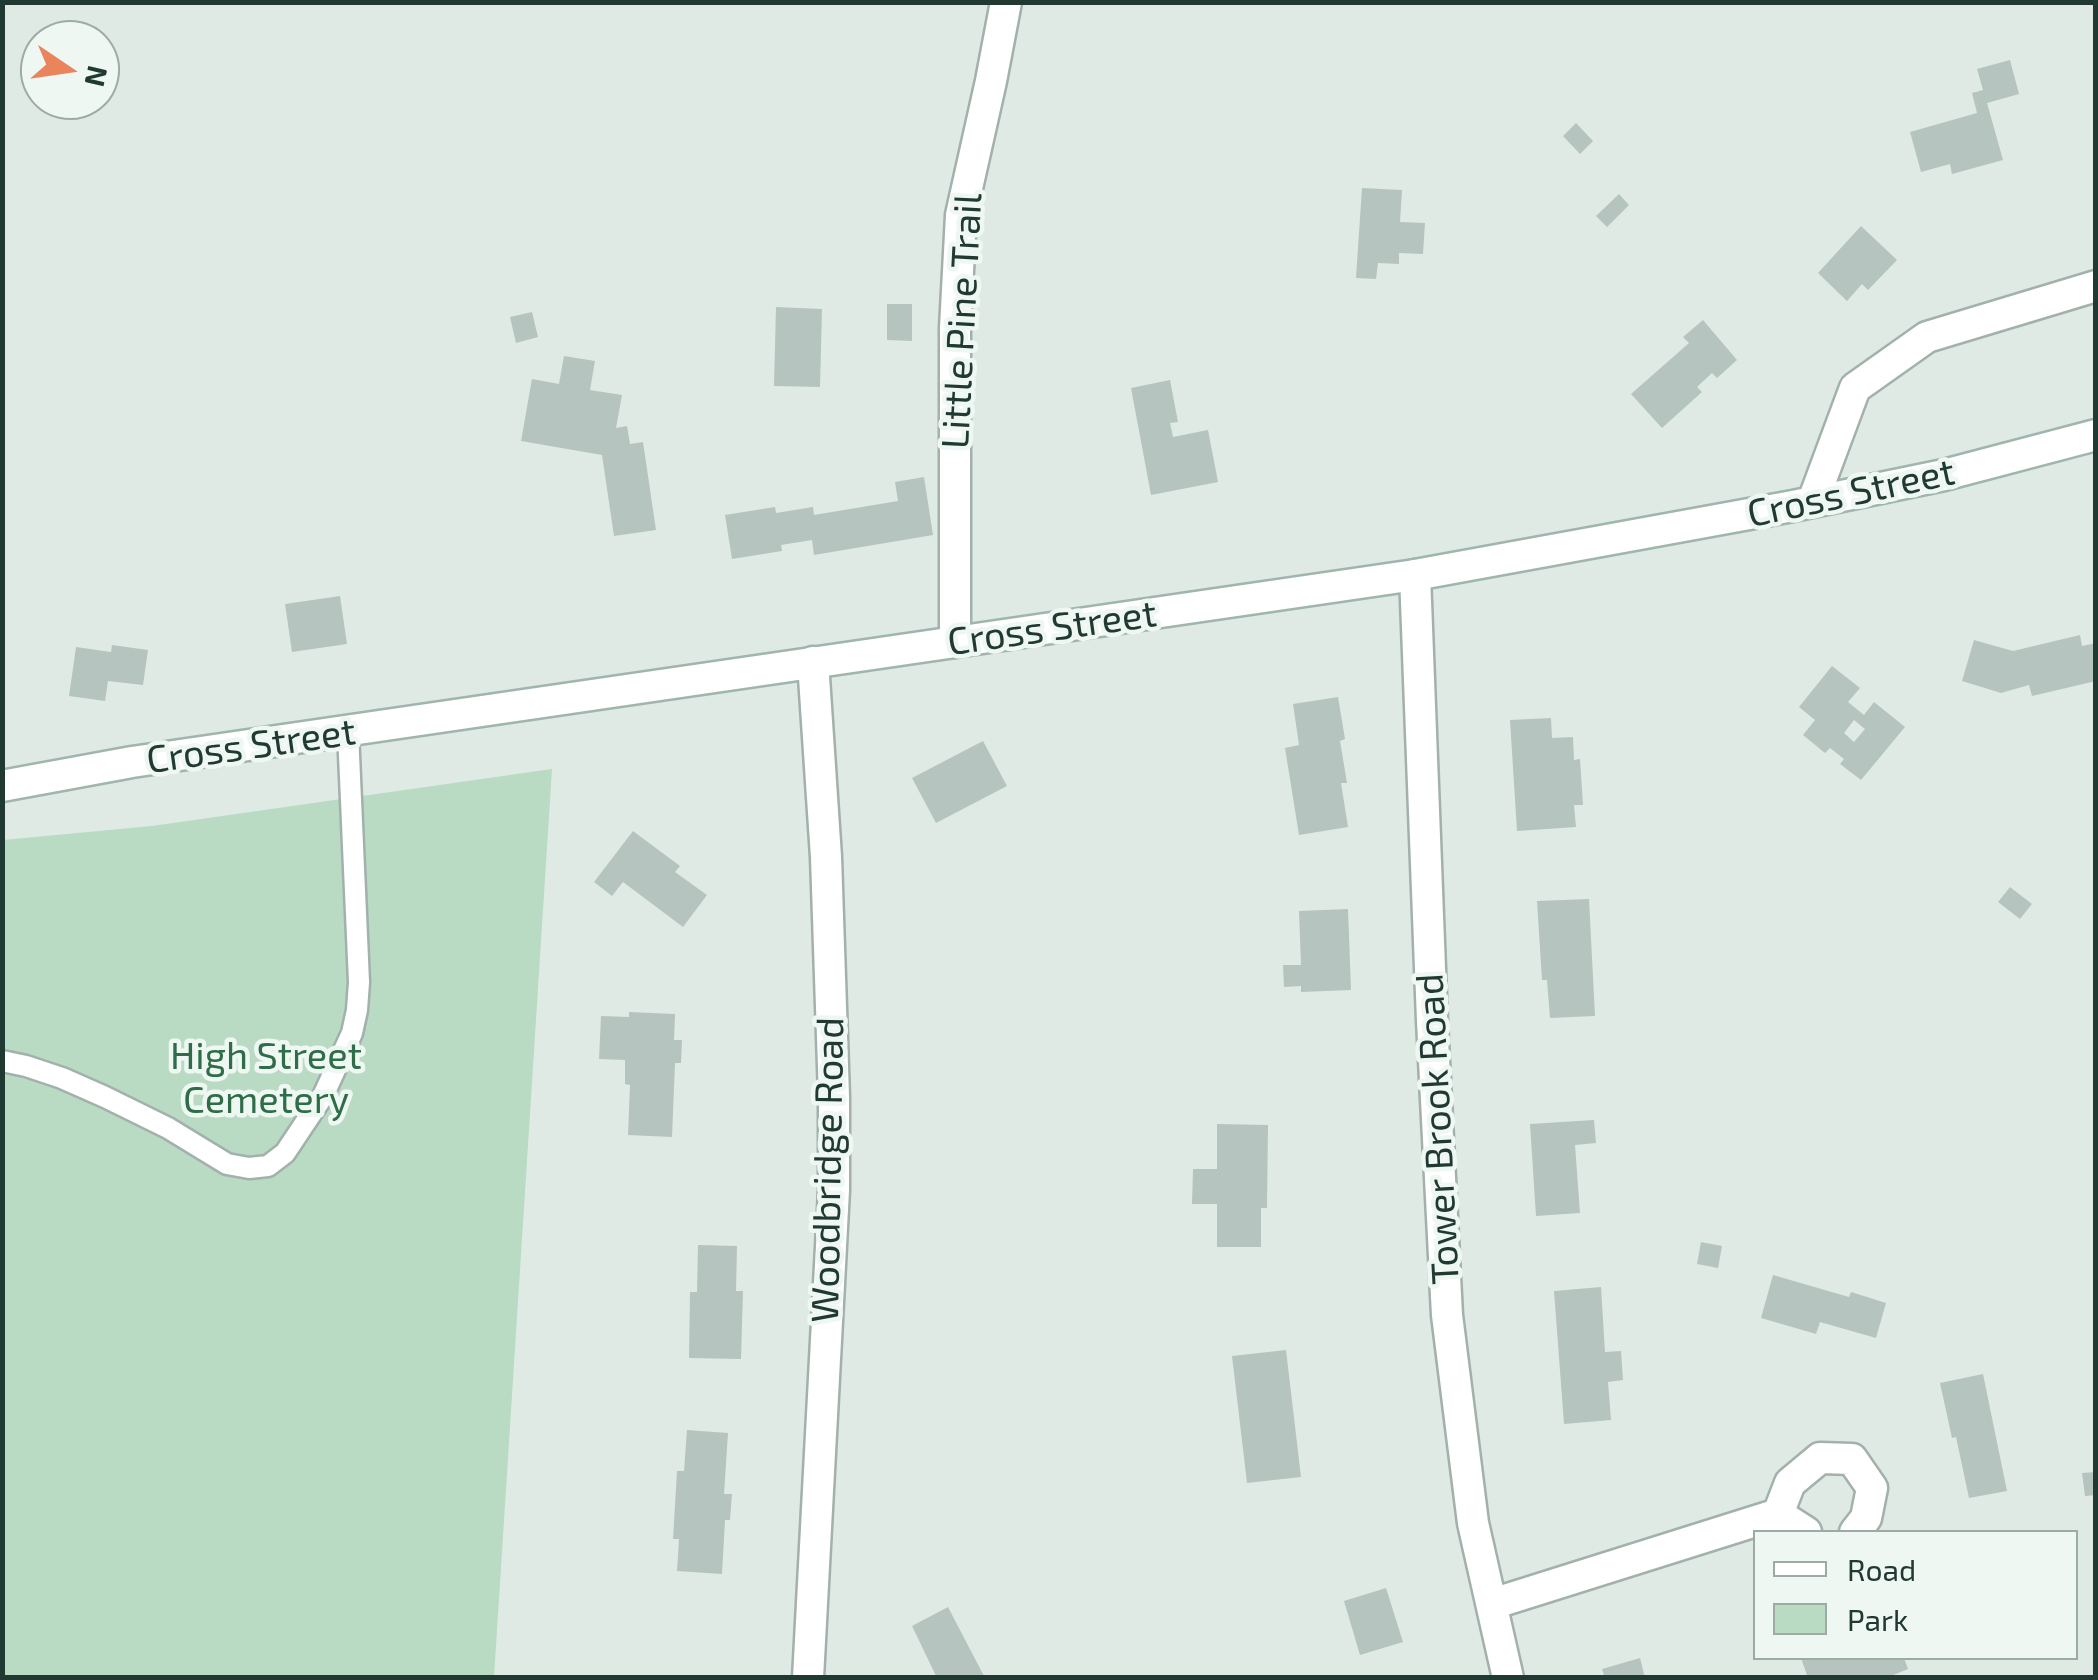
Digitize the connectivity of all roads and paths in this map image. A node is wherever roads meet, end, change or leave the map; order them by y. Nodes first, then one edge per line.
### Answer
1 (1006, 2) edge
2 (2096, 286) edge
3 (2096, 435) edge
4 (1813, 501) junction
5 (1415, 575) junction
6 (955, 642) junction
7 (814, 662) junction
8 (348, 732) junction
9 (2, 786) edge
10 (2, 1062) edge
11 (1778, 1514) junction
12 (1803, 1530) edge
13 (1857, 1530) edge
14 (1492, 1604) junction
15 (808, 1678) edge
16 (1508, 1678) edge

1 - 6 street, Little Pine Trail
2 - 4 street
3 - 4 street, Cross Street
4 - 5 street, Cross Street
5 - 6 street, Cross Street
5 - 14 street, Tower Brook Road
6 - 7 street, Cross Street
7 - 8 street, Cross Street
7 - 15 street, Woodbridge Road
8 - 9 street, Cross Street
8 - 10 lane
11 - 12 street
11 - 13 street
11 - 14 street
14 - 16 street, Tower Brook Road

